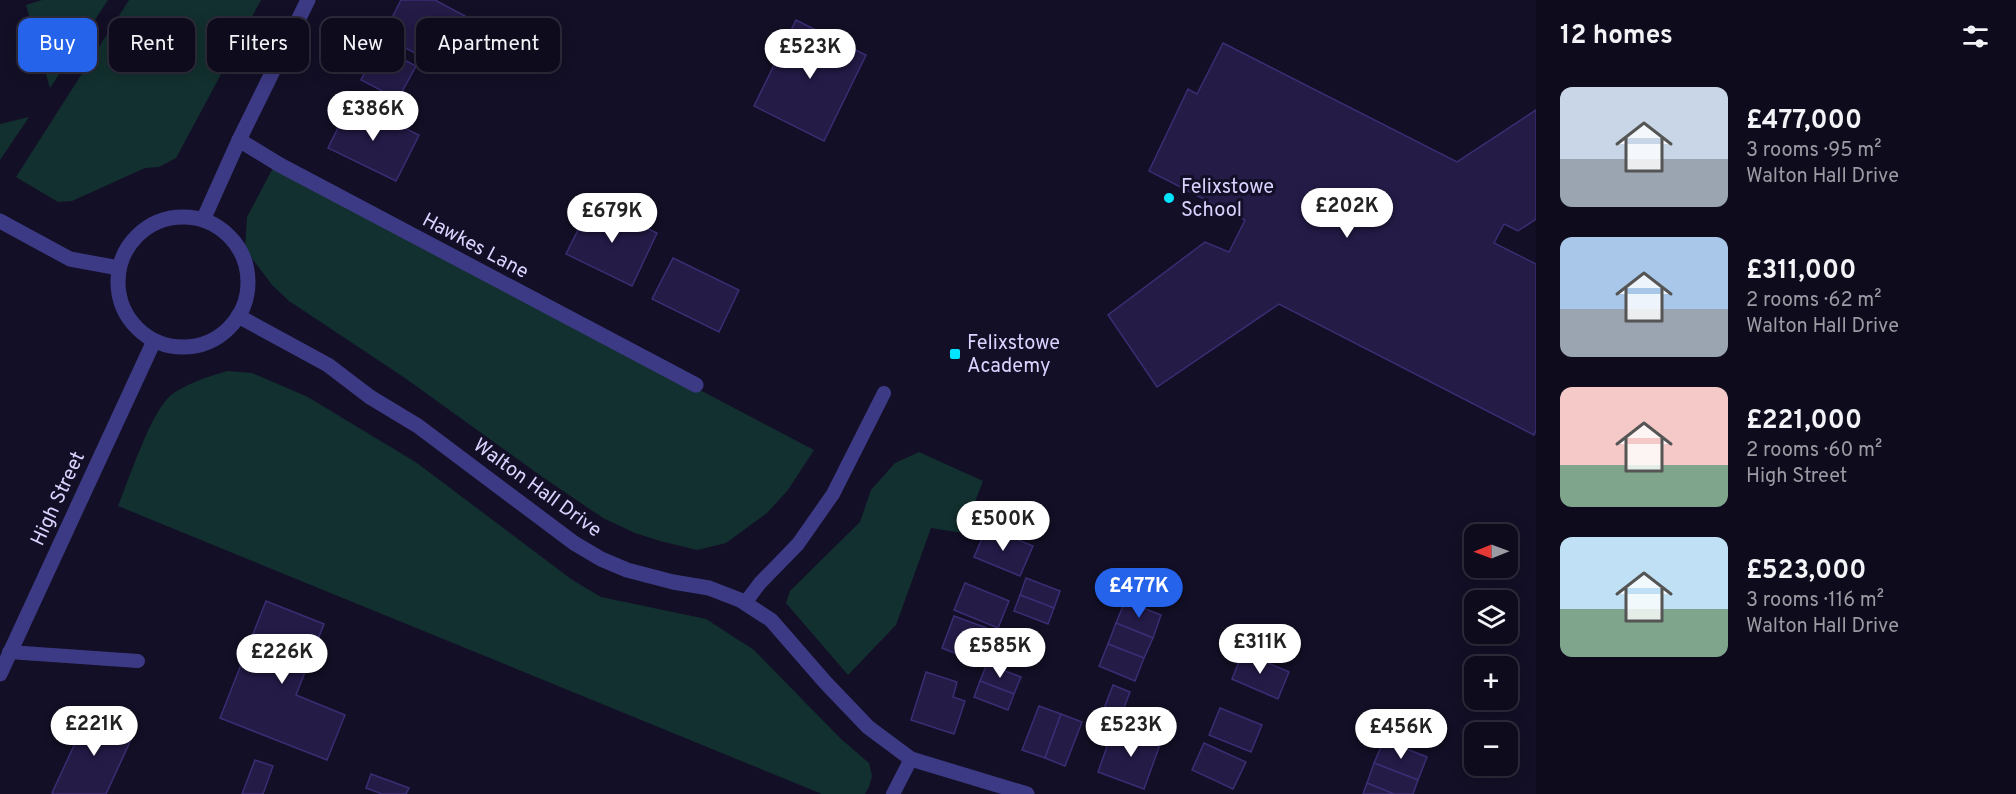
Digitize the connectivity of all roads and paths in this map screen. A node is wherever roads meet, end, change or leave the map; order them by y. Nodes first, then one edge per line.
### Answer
1 (308, 0) edge
2 (239, 140) junction
3 (203, 220) junction
4 (0, 221) edge
5 (119, 268) junction
6 (238, 316) junction
7 (153, 340) junction
8 (696, 385) dead end
9 (884, 393) dead end
10 (745, 603) junction
11 (9, 652) junction
12 (138, 661) dead end
13 (0, 674) edge
14 (911, 759) junction
15 (893, 794) edge
16 (1028, 794) edge

1 - 2 street
2 - 3 street
2 - 8 street, Hawkes Lane
3 - 5 street
3 - 6 street
4 - 5 street
5 - 7 street
6 - 7 street
6 - 10 street, Walton Hall Drive
7 - 11 street, High Street
9 - 10 lane
10 - 14 street, Walton Hall Drive
11 - 12 lane
11 - 13 street, High Street
14 - 15 lane
14 - 16 street, Walton Hall Drive

